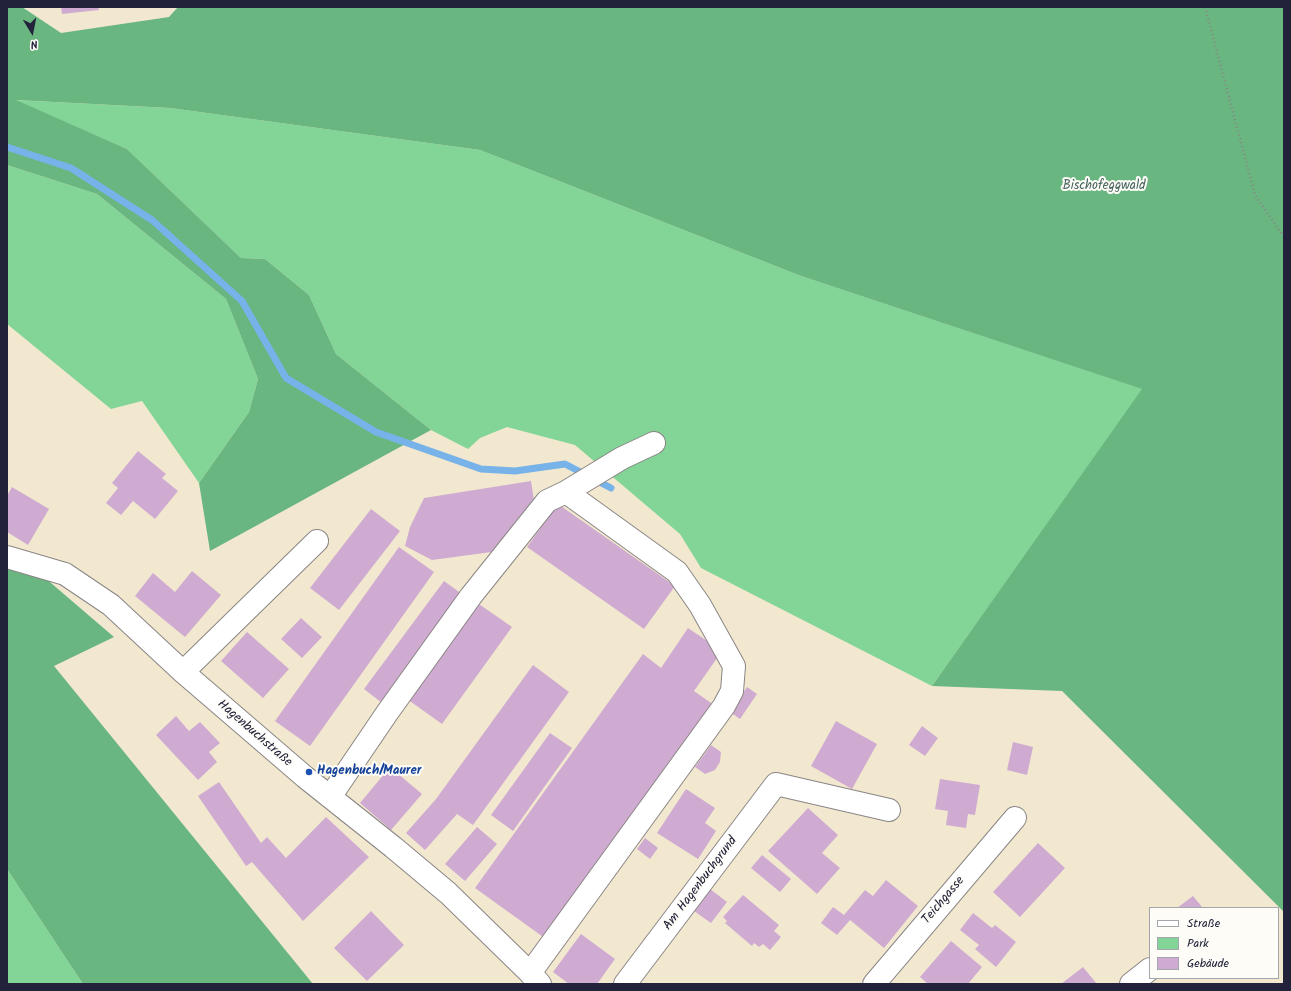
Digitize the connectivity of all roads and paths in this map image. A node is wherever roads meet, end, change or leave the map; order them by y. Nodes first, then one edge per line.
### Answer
1 (1205, 7) edge
2 (1284, 237) edge
3 (654, 443) dead end
4 (566, 492) junction
5 (317, 541) dead end
6 (7, 557) edge
7 (183, 672) junction
8 (330, 797) junction
9 (889, 810) dead end
10 (1015, 818) dead end
11 (1149, 970) edge
12 (535, 978) edge
13 (625, 984) edge
14 (874, 984) edge
15 (1131, 984) edge

1 - 2 path
3 - 4 street
4 - 8 street
4 - 12 street
5 - 7 street
6 - 7 street, Hagenbuchstraße
7 - 8 street, Hagenbuchstraße
8 - 12 street, Hagenbuchstraße
9 - 13 street, Am Hagenbuchgrund
10 - 14 street, Teichgasse
11 - 15 street

